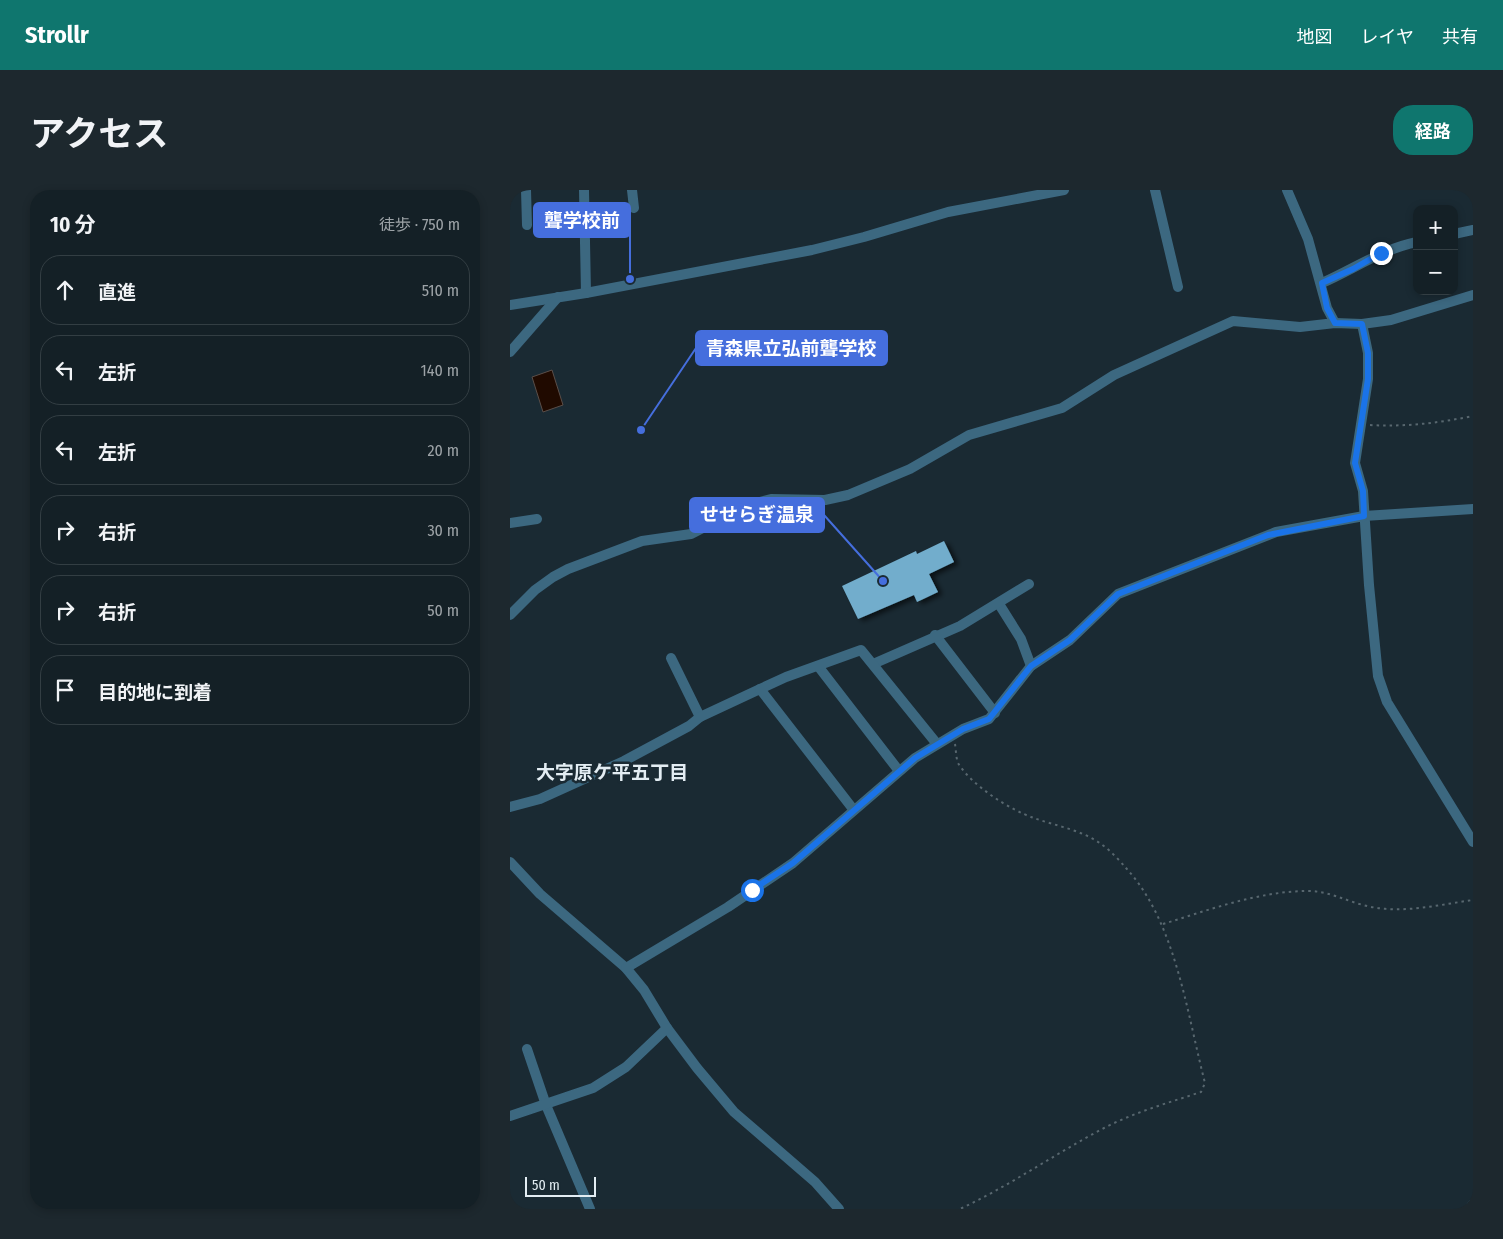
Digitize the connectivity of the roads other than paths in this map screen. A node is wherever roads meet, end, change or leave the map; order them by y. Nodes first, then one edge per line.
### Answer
1 (526, 190) edge
2 (584, 190) edge
3 (632, 190) edge
4 (1064, 190) edge
5 (1155, 190) edge
6 (1287, 190) edge
7 (634, 208) dead end
8 (527, 225) dead end
9 (1473, 230) edge
10 (1458, 233) edge
11 (1413, 243) edge
12 (1322, 283) junction
13 (1178, 288) dead end
14 (586, 293) junction
15 (1473, 295) edge
16 (558, 297) junction
17 (510, 305) edge
18 (1335, 323) junction
19 (1362, 324) junction
20 (510, 352) edge
21 (1473, 509) edge
22 (1364, 516) junction
23 (537, 519) dead end
24 (510, 523) edge
25 (1029, 584) dead end
26 (999, 604) junction
27 (510, 615) edge
28 (936, 635) junction
29 (671, 658) dead end
30 (873, 664) junction
31 (818, 666) junction
32 (1031, 666) junction
33 (760, 689) junction
34 (995, 713) junction
35 (700, 718) junction
36 (937, 744) junction
37 (899, 771) junction
38 (510, 808) edge
39 (854, 810) junction
40 (1473, 842) edge
41 (510, 862) edge
42 (626, 968) junction
43 (667, 1028) junction
44 (527, 1049) dead end
45 (546, 1105) junction
46 (510, 1116) edge
47 (1473, 1204) edge
48 (590, 1209) edge
49 (839, 1209) edge
50 (1469, 1209) edge

1 - 8 street
2 - 14 street
3 - 7 street
4 - 14 street
5 - 13 street
6 - 12 street
9 - 10 street
11 - 12 street
12 - 18 street
14 - 16 street
15 - 19 street
16 - 17 street
16 - 20 street
18 - 19 street
18 - 27 street
19 - 22 street
21 - 22 street
22 - 32 street
22 - 40 street
23 - 24 street
25 - 26 street
26 - 28 street
26 - 32 street
28 - 30 street
28 - 34 street
29 - 35 street
30 - 31 street
30 - 36 street
31 - 33 street
31 - 37 street
32 - 34 street
33 - 35 street
33 - 39 street
34 - 36 street
35 - 38 street
36 - 37 street
37 - 39 street
39 - 42 street
41 - 42 street
42 - 43 street
43 - 45 street
43 - 49 street
44 - 45 street
45 - 46 street
45 - 48 street
47 - 50 street

